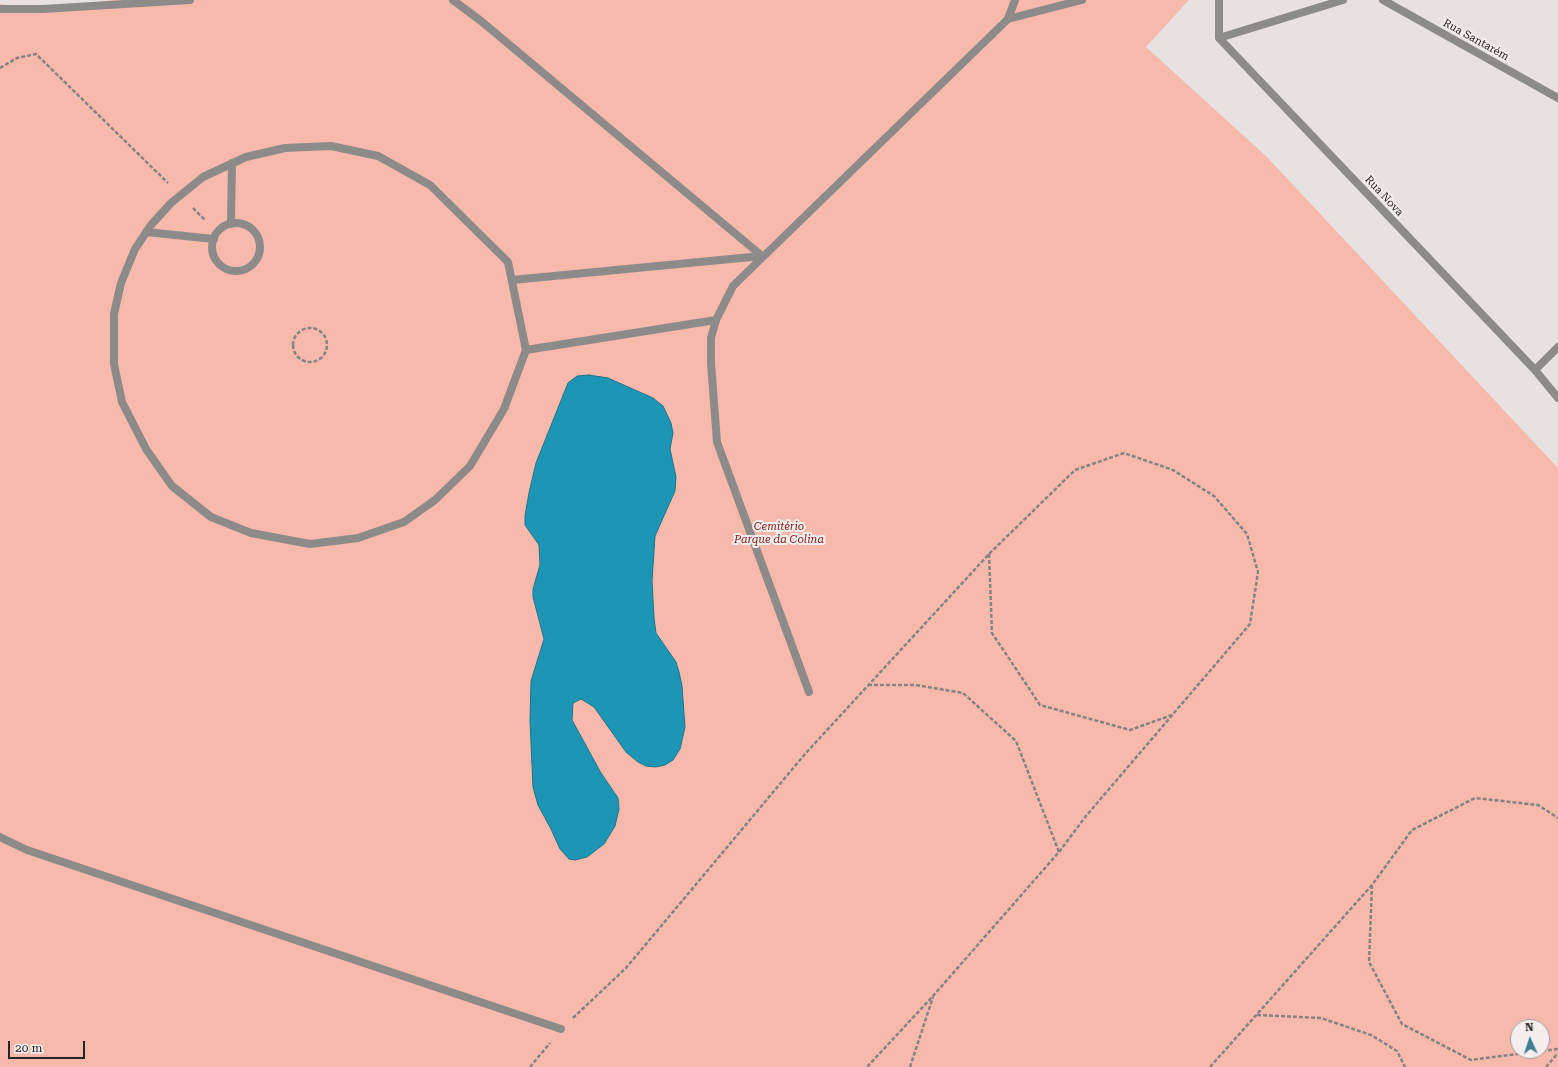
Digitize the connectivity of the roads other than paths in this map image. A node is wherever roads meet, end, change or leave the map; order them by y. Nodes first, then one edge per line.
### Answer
1 (190, 0) edge
2 (453, 0) edge
3 (1015, 0) edge
4 (1219, 0) edge
5 (1343, 0) edge
6 (1383, 0) edge
7 (1078, 1) edge
8 (0, 9) edge
9 (1008, 19) junction
10 (1219, 38) junction
11 (1558, 98) edge
12 (232, 163) junction
13 (231, 224) junction
14 (146, 232) junction
15 (215, 235) junction
16 (762, 256) junction
17 (512, 280) junction
18 (716, 320) junction
19 (1558, 347) edge
20 (526, 350) junction
21 (1535, 370) junction
22 (1558, 398) edge
23 (809, 692) dead end
24 (0, 837) edge
25 (561, 1029) road end

1 - 8 street
2 - 16 street
3 - 9 street
4 - 10 street
5 - 10 street
6 - 11 street, Rua Santarém
7 - 9 street
9 - 16 street
10 - 21 street, Rua Nova
12 - 13 street
12 - 14 street
12 - 17 street
13 - 15 street
13 - 15 street
14 - 15 street
14 - 20 street
16 - 17 street
16 - 18 street
17 - 20 street
18 - 20 street
18 - 23 street
19 - 21 street
21 - 22 street, Rua Nova
24 - 25 street

